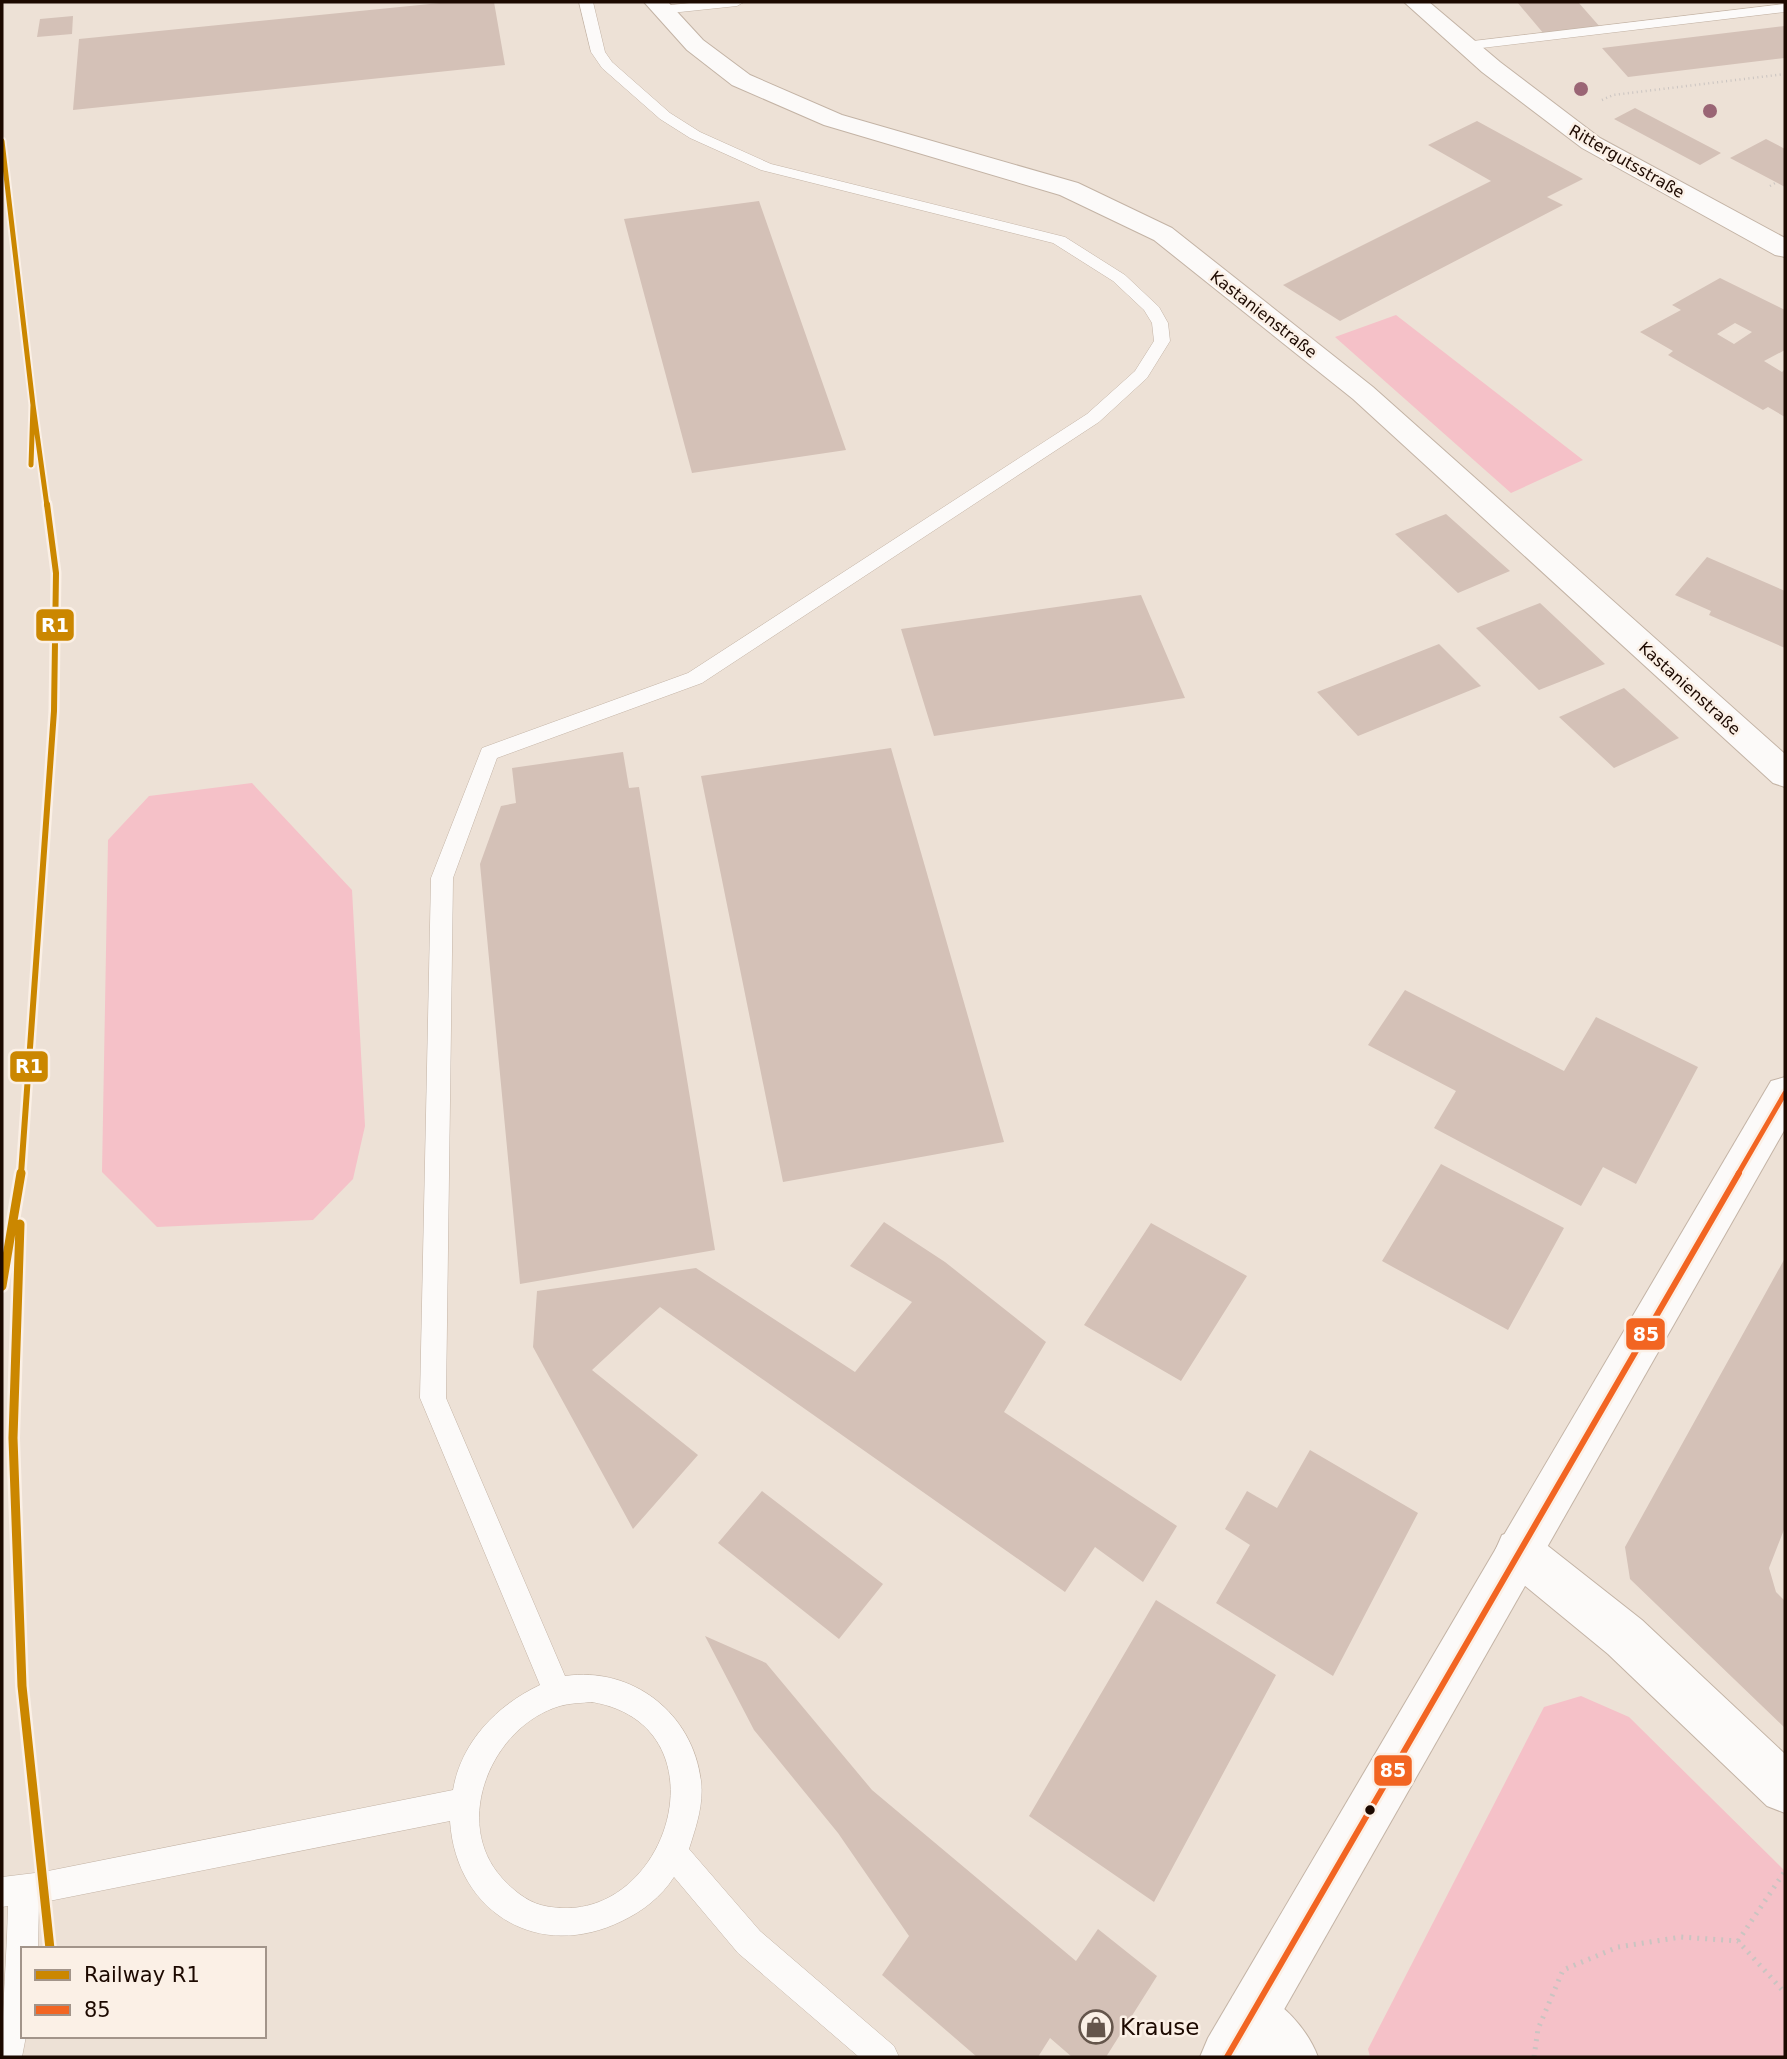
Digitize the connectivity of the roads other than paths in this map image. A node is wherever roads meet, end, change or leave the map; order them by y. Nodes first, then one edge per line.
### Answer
1 (586, 2) edge
2 (737, 2) edge
3 (1415, 2) edge
4 (658, 6) edge
5 (1785, 8) edge
6 (1465, 46) junction
7 (1785, 249) edge
8 (1785, 774) edge
9 (1785, 1093) edge
10 (1518, 1551) junction
11 (557, 1692) junction
12 (1785, 1788) edge
13 (464, 1803) junction
14 (673, 1853) junction
15 (13, 1891) edge
16 (21, 1964) edge
17 (21, 1978) edge
18 (1239, 2036) edge
19 (6, 2057) edge
20 (883, 2057) edge
21 (1291, 2057) edge

1 - 11 lane
2 - 4 lane
3 - 6 street, Rittergutsstraße
4 - 8 street, Kastanienstraße
5 - 6 lane
6 - 7 street, Rittergutsstraße
9 - 10 street
10 - 12 street
10 - 18 street
11 - 13 lane
11 - 14 lane
13 - 14 lane
13 - 15 lane
14 - 20 lane
15 - 16 lane
17 - 19 lane
18 - 21 street

